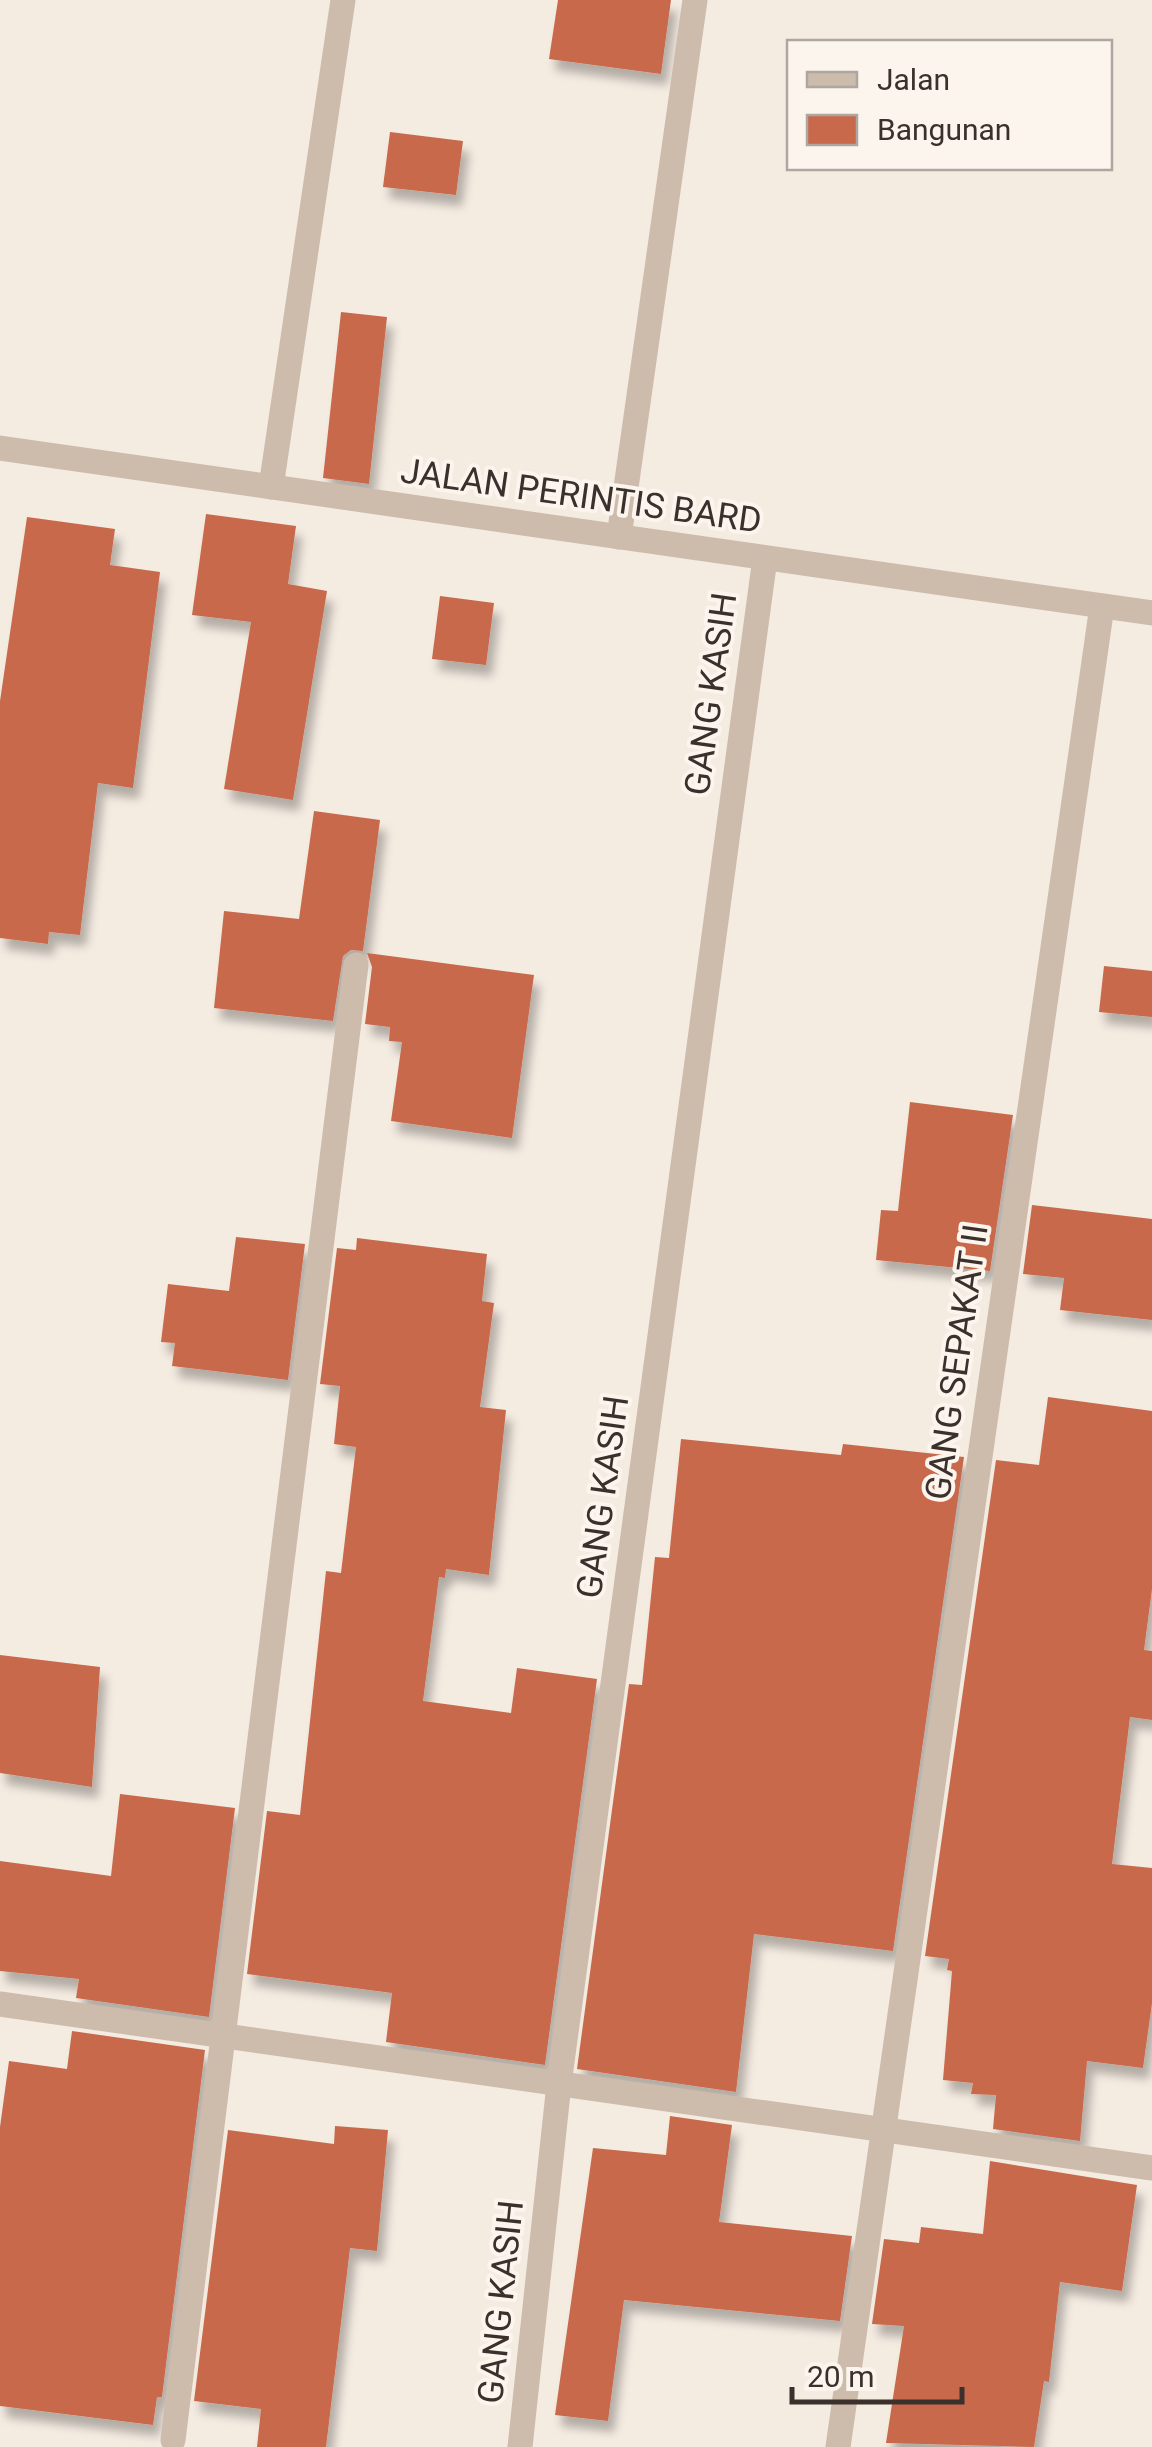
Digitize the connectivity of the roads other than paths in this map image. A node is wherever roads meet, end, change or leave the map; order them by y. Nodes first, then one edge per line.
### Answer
1 (343, 0) edge
2 (694, 0) edge
3 (0, 448) edge
4 (271, 487) junction
5 (618, 537) junction
6 (765, 558) junction
7 (1102, 606) junction
8 (1152, 613) edge
9 (356, 965) dead end
10 (0, 2004) edge
11 (226, 2037) junction
12 (559, 2084) junction
13 (882, 2128) junction
14 (1152, 2168) edge
15 (173, 2440) dead end
16 (520, 2447) edge
17 (838, 2447) edge

1 - 4 street
2 - 5 street
3 - 4 street, JALAN PERINTIS BARD
4 - 5 street, JALAN PERINTIS BARD
5 - 6 street, JALAN PERINTIS BARD
6 - 7 street, JALAN PERINTIS BARD
6 - 12 street, GANG KASIH
7 - 8 street, JALAN PERINTIS BARD
7 - 13 street, GANG SEPAKAT II
9 - 11 street
10 - 11 street
11 - 12 street
11 - 15 street
12 - 13 street
12 - 16 street, GANG KASIH
13 - 14 street
13 - 17 street, GANG SEPAKAT II

